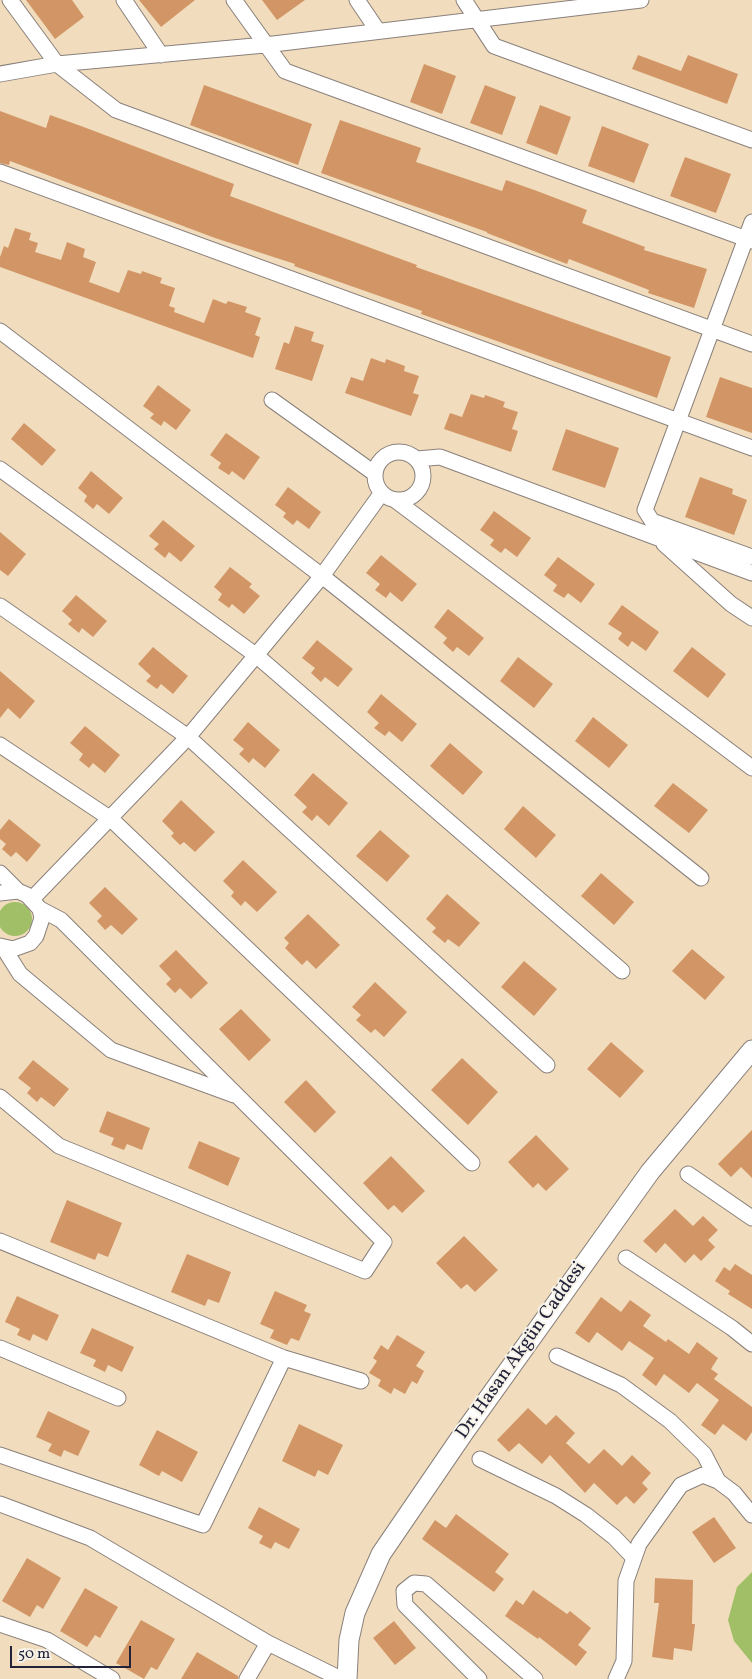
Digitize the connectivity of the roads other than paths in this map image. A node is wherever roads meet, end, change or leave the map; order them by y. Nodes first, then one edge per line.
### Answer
1 (10, 0) edge
2 (124, 0) edge
3 (234, 0) edge
4 (357, 0) edge
5 (464, 0) edge
6 (642, 0) edge
7 (588, 3) edge
8 (476, 20) junction
9 (378, 31) junction
10 (265, 45) junction
11 (161, 54) junction
12 (57, 64) junction
13 (0, 74) edge
14 (752, 140) edge
15 (0, 172) edge
16 (752, 222) edge
17 (749, 240) edge
18 (712, 329) junction
19 (0, 331) edge
20 (752, 344) edge
21 (272, 400) dead end
22 (678, 421) junction
23 (752, 448) edge
24 (417, 460) junction
25 (0, 469) edge
26 (374, 472) junction
27 (388, 497) junction
28 (657, 538) junction
29 (752, 557) edge
30 (752, 573) edge
31 (322, 576) junction
32 (0, 606) edge
33 (752, 618) edge
34 (257, 656) junction
35 (188, 737) junction
36 (0, 745) edge
37 (752, 768) edge
38 (111, 819) junction
39 (0, 873) edge
40 (701, 878) dead end
41 (18, 891) junction
42 (0, 893) edge
43 (36, 904) junction
44 (2, 946) edge
45 (622, 971) dead end
46 (752, 1050) edge
47 (547, 1065) dead end
48 (0, 1097) edge
49 (240, 1097) junction
50 (472, 1162) dead end
51 (688, 1174) dead end
52 (752, 1218) edge
53 (0, 1240) edge
54 (626, 1258) dead end
55 (752, 1344) edge
56 (0, 1348) edge
57 (557, 1356) dead end
58 (284, 1358) junction
59 (361, 1380) dead end
60 (118, 1398) dead end
61 (0, 1455) edge
62 (480, 1459) dead end
63 (718, 1481) junction
64 (0, 1504) edge
65 (750, 1508) edge
66 (634, 1558) junction
67 (0, 1624) edge
68 (268, 1642) junction
69 (112, 1679) edge
70 (247, 1679) edge
71 (341, 1679) edge
72 (347, 1679) edge
73 (479, 1679) edge
74 (535, 1679) edge
75 (616, 1679) edge

1 - 12 street
2 - 11 street
3 - 10 street
4 - 9 street
5 - 8 street
6 - 7 street
7 - 8 street
8 - 9 street
8 - 14 street
9 - 10 street
10 - 11 street
10 - 17 street
11 - 12 street
12 - 13 street
12 - 18 street
15 - 22 street
16 - 17 street
17 - 18 street
18 - 20 street
18 - 22 street
19 - 31 street
21 - 26 street
22 - 23 street
22 - 29 street
24 - 26 street
24 - 27 street
24 - 28 street
25 - 34 street
26 - 27 street
27 - 31 street
27 - 37 street
28 - 30 street
28 - 33 street
31 - 34 street
31 - 40 street
32 - 35 street
34 - 35 street
34 - 45 street
35 - 38 street
35 - 47 street
36 - 38 street
38 - 43 street
38 - 50 street
39 - 41 street
41 - 42 street
41 - 43 street
43 - 44 street
43 - 49 street
44 - 49 street
46 - 72 street, Dr. Hasan Akgün Caddesi
48 - 49 street
51 - 52 street
53 - 58 street
54 - 55 street
56 - 60 street
57 - 63 street
58 - 59 street
58 - 61 street
62 - 66 street
63 - 65 street
63 - 66 street
64 - 68 street
66 - 75 street
67 - 69 street
68 - 70 street
68 - 71 street
73 - 74 street

